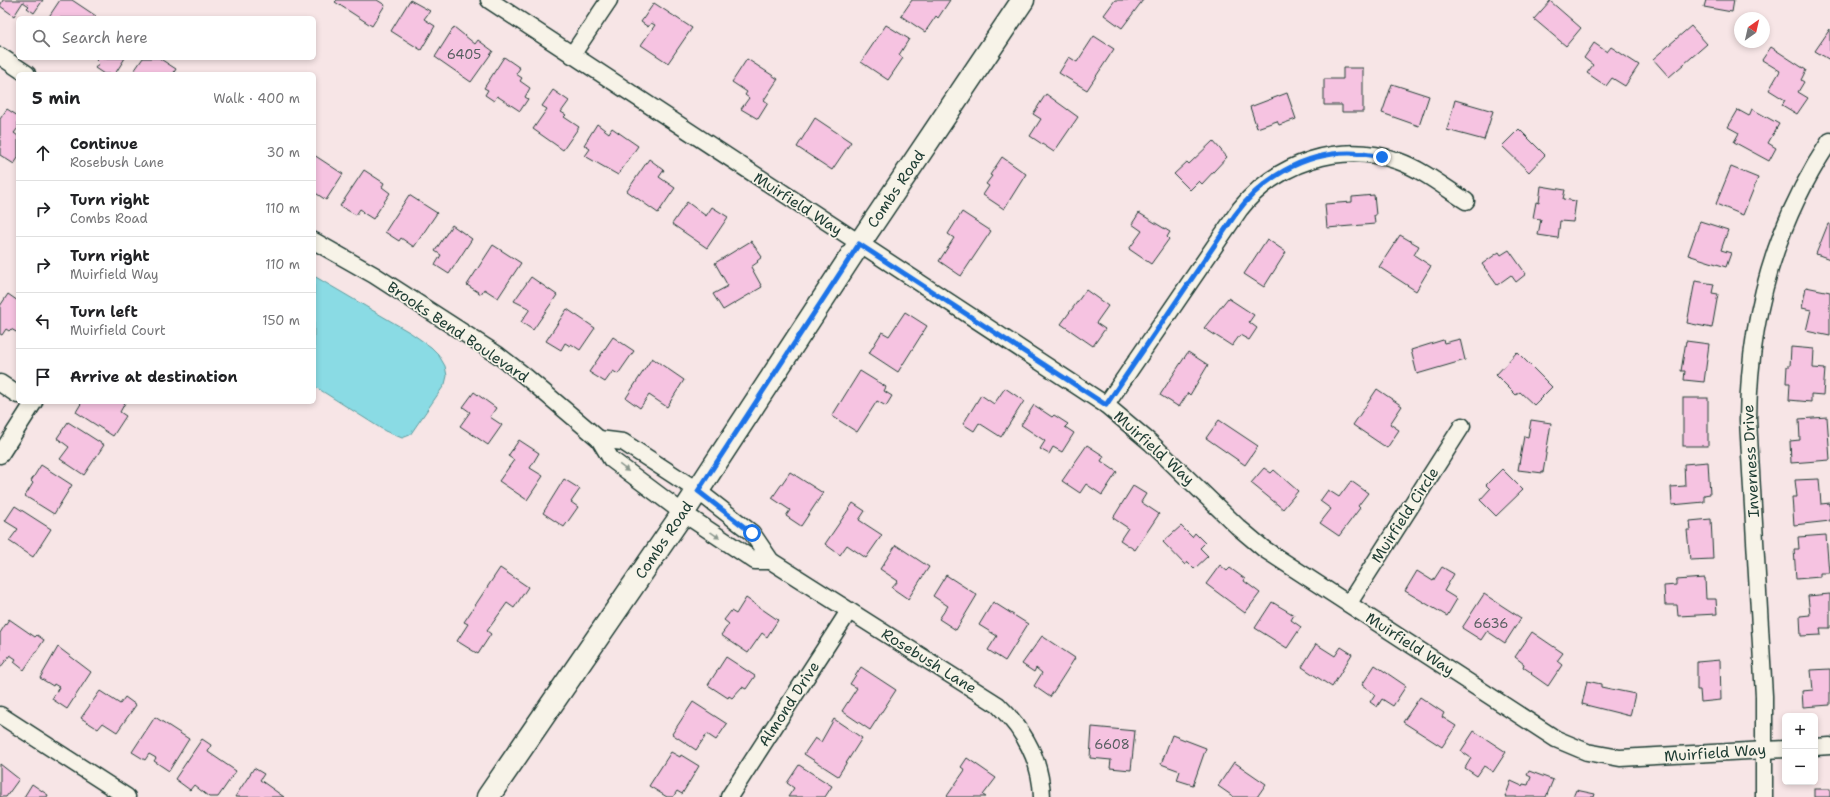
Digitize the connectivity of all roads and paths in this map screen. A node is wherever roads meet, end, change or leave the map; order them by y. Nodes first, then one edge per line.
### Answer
1 (489, 0) edge
2 (609, 0) edge
3 (1023, 0) edge
4 (572, 55) junction
5 (0, 56) edge
6 (25, 72) edge
7 (1830, 142) edge
8 (1466, 201) dead end
9 (316, 242) edge
10 (859, 244) junction
11 (0, 383) edge
12 (16, 394) edge
13 (31, 404) edge
14 (1106, 405) junction
15 (1462, 426) dead end
16 (599, 439) junction
17 (0, 455) edge
18 (698, 491) junction
19 (683, 513) junction
20 (771, 561) junction
21 (1348, 603) junction
22 (849, 610) junction
23 (0, 715) edge
24 (1830, 746) edge
25 (1818, 747) edge
26 (1782, 749) edge
27 (1765, 750) junction
28 (127, 797) edge
29 (488, 797) edge
30 (729, 797) edge
31 (1042, 797) edge
32 (1764, 797) edge

1 - 4 street, Muirfield Way
2 - 4 street
3 - 10 street, Combs Road
4 - 10 street, Muirfield Way
5 - 6 street
7 - 27 street, Inverness Drive
8 - 14 street
9 - 16 street, Brooks Bend Boulevard
10 - 14 street, Muirfield Way
10 - 18 street, Combs Road
11 - 12 street
13 - 17 street
14 - 21 street, Muirfield Way
15 - 21 street, Muirfield Circle
16 - 18 street, Rosebush Lane
16 -> 19 street, Brooks Bend Boulevard
18 - 19 street, Combs Road
18 - 20 street, Rosebush Lane
19 -> 20 street, Rosebush Lane
19 - 29 street, Combs Road
20 - 22 street, Rosebush Lane
21 - 27 street, Muirfield Way
22 - 30 street, Almond Drive
22 - 31 street, Rosebush Lane
23 - 28 street
24 - 25 street
26 - 27 street, Muirfield Way
27 - 32 street, Inverness Drive

